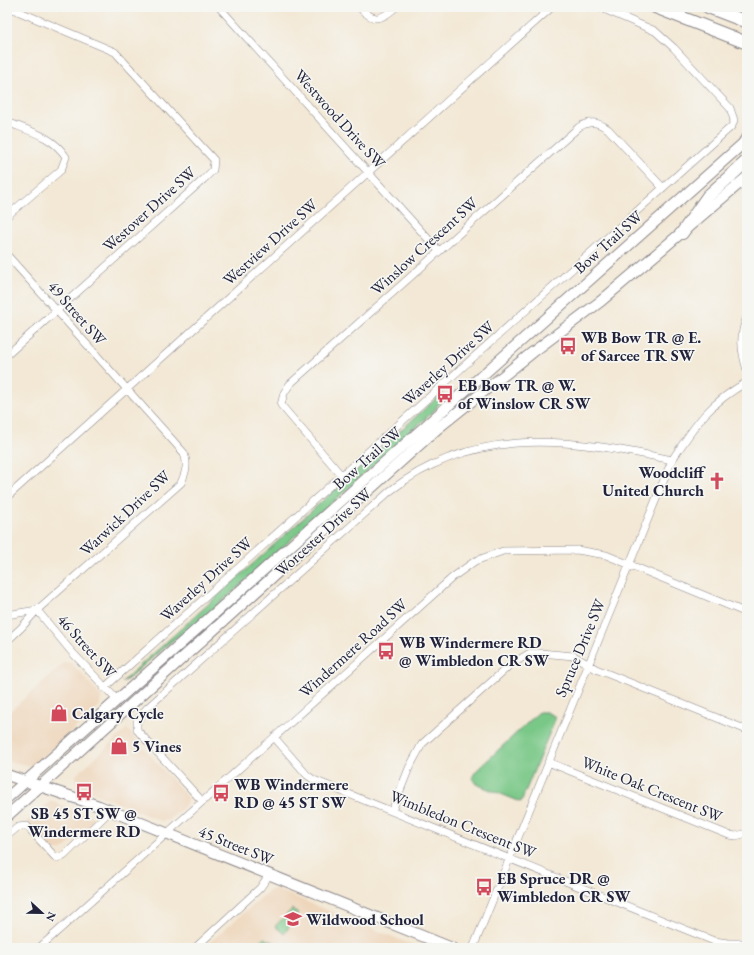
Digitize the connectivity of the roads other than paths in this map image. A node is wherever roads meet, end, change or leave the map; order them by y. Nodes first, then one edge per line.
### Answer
1 (8, 7) edge
2 (219, 7) edge
3 (360, 7) edge
4 (396, 7) edge
5 (552, 7) edge
6 (599, 7) edge
7 (655, 7) edge
8 (708, 7) edge
9 (747, 22) edge
10 (747, 43) edge
11 (7, 122) edge
12 (746, 140) edge
13 (747, 160) edge
14 (369, 172) junction
15 (747, 177) edge
16 (663, 188) junction
17 (7, 216) edge
18 (682, 233) junction
19 (439, 251) junction
20 (7, 255) edge
21 (57, 311) junction
22 (747, 317) edge
23 (526, 336) junction
24 (533, 352) junction
25 (7, 355) edge
26 (747, 370) edge
27 (747, 382) edge
28 (127, 389) junction
29 (672, 460) junction
30 (342, 476) junction
31 (7, 497) edge
32 (630, 565) junction
33 (37, 610) junction
34 (747, 613) edge
35 (7, 615) edge
36 (7, 641) edge
37 (588, 664) junction
38 (104, 688) junction
39 (117, 700) junction
40 (747, 730) edge
41 (274, 737) junction
42 (548, 762) junction
43 (7, 775) edge
44 (25, 782) junction
45 (40, 786) junction
46 (7, 798) edge
47 (202, 801) junction
48 (392, 810) junction
49 (110, 811) junction
50 (7, 816) edge
51 (747, 833) edge
52 (167, 834) junction
53 (7, 836) edge
54 (510, 857) junction
55 (268, 875) junction
56 (747, 943) edge
57 (39, 948) edge
58 (195, 948) edge
59 (452, 948) edge
60 (473, 948) edge

1 - 21 street, Westover Drive SW
2 - 14 street, Westwood Drive SW
3 - 4 street
5 - 14 street, Westview Drive SW
6 - 16 street, Waverley Drive SW
7 - 10 highway
8 - 9 highway
11 - 17 street
12 - 23 main road, Bow Trail SW
13 - 18 highway
14 - 19 street, Westwood Drive SW
14 - 28 street, Westview Drive SW
15 - 18 main road, Bow Trail SW
16 - 19 street, Winslow Crescent SW
16 - 30 street, Waverley Drive SW
18 - 24 main road, Bow Trail SW
19 - 30 street, Winslow Crescent SW
20 - 21 street, 49 Street SW
21 - 25 street, Westover Drive SW
21 - 28 street, 49 Street SW
22 - 26 street
23 - 24 main road
23 - 39 main road, Bow Trail SW
24 - 45 main road, Bow Trail SW
27 - 29 street, Spruce Drive SW
28 - 31 street, Westview Drive SW
28 - 33 street, Warwick Drive SW
29 - 32 street, Spruce Drive SW
29 - 47 street, Worcester Drive SW
30 - 38 street, Waverley Drive SW
32 - 34 street, Windermere Road SW
32 - 37 street, Spruce Drive SW
32 - 41 street, Windermere Road SW
33 - 35 street
33 - 36 street, Warwick Drive SW
33 - 38 street, 46 Street SW
37 - 40 street
37 - 42 street, Spruce Drive SW
37 - 48 street
38 - 39 street, 46 Street SW
39 - 44 main road, Bow Trail SW
41 - 47 street, Windermere Road SW
41 - 48 street, Wimbledon Crescent SW
42 - 51 street, White Oak Crescent SW
42 - 54 street, Spruce Drive SW
43 - 44 main road, 45 Street SW
44 - 45 main road, 45 Street SW
44 - 46 main road, Bow Trail SW
45 - 49 main road, 45 Street SW
45 - 50 main road, Bow Trail SW
47 - 52 street, Windermere Road SW
48 - 54 street, Wimbledon Crescent SW
49 - 52 main road, 45 Street SW
49 - 53 street
52 - 55 main road, 45 Street SW
52 - 57 street, Windermere Road SW
54 - 56 street, Wimbledon Crescent SW
54 - 60 street, Spruce Drive SW
55 - 58 street
55 - 59 main road, 45 Street SW

